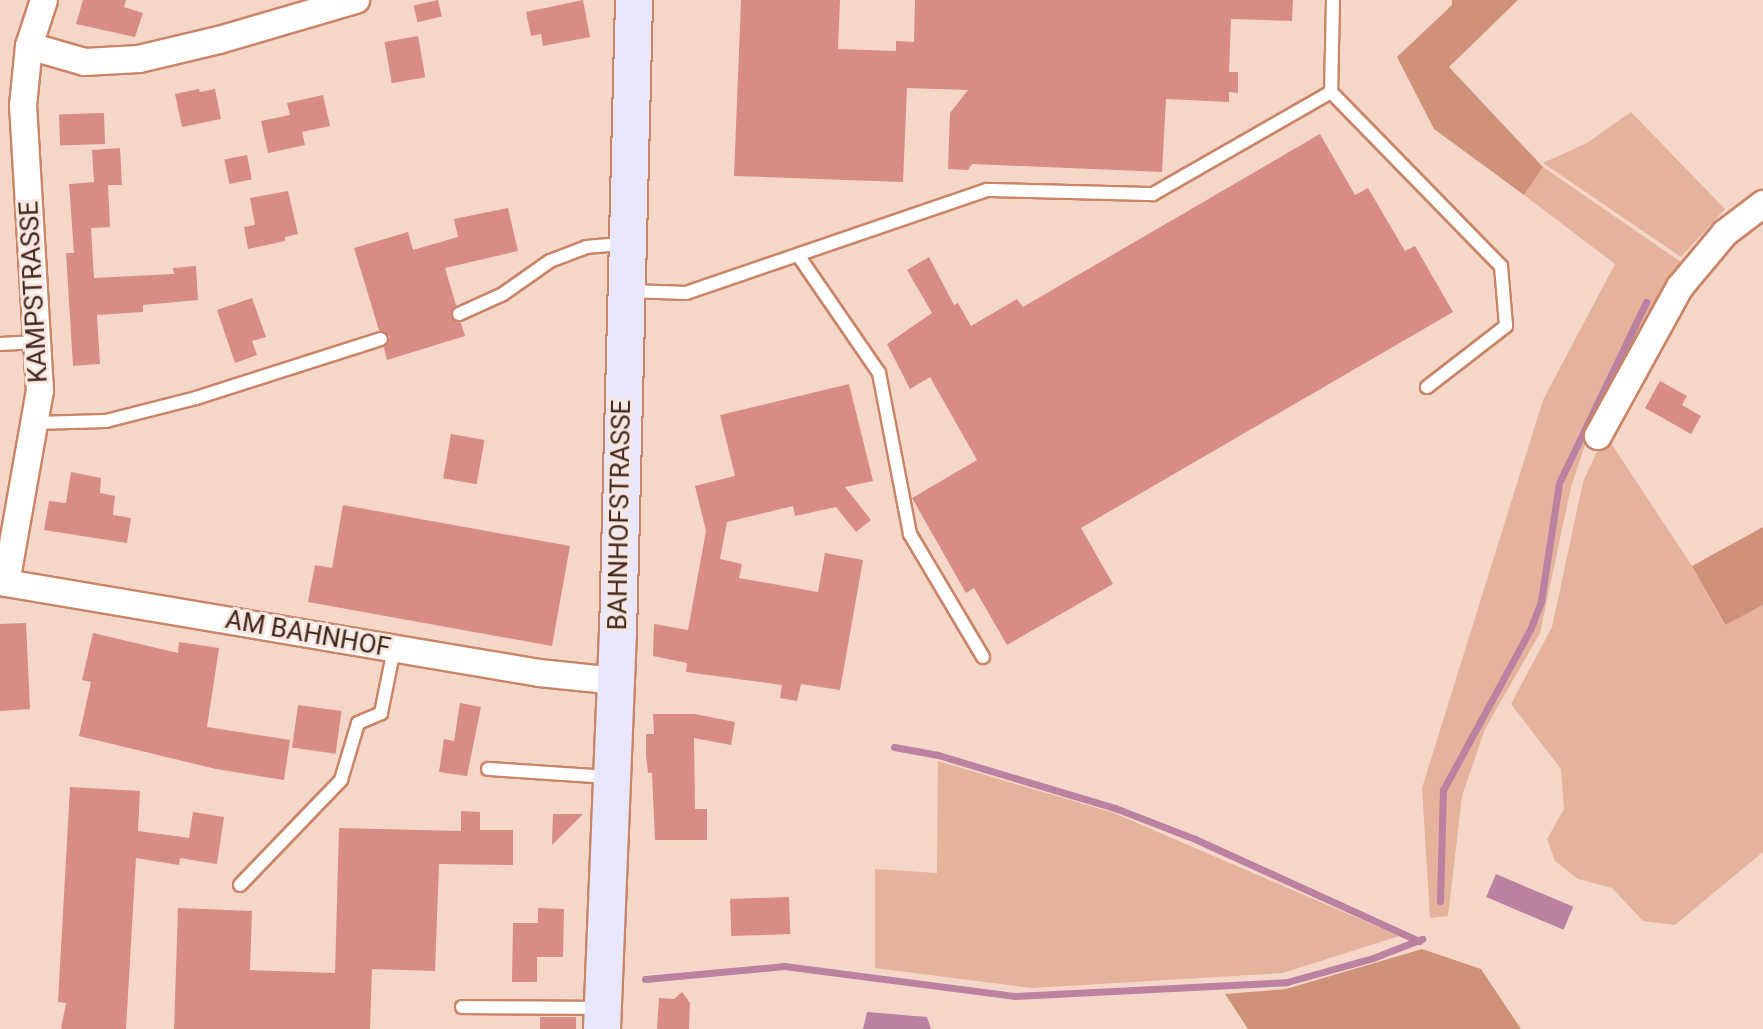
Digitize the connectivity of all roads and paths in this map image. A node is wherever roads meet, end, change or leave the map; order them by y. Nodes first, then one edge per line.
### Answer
1 (44, 0) edge
2 (356, 0) edge
3 (634, 0) edge
4 (1333, 0) edge
5 (29, 46) junction
6 (1331, 92) junction
7 (1763, 204) edge
8 (626, 244) junction
9 (798, 255) junction
10 (625, 291) junction
11 (459, 314) dead end
12 (381, 339) dead end
13 (37, 342) junction
14 (0, 344) edge
15 (1427, 387) dead end
16 (35, 423) junction
17 (1598, 436) dead end
18 (3, 582) edge
19 (394, 649) junction
20 (983, 657) dead end
21 (616, 681) junction
22 (488, 769) dead end
23 (613, 778) junction
24 (240, 885) dead end
25 (462, 1007) dead end
26 (602, 1018) edge

1 - 5 street, KAMPSTRASSE
2 - 5 street
3 - 8 main road, BAHNHOFSTRASSE
4 - 6 lane
5 - 13 street, KAMPSTRASSE
6 - 9 lane
6 - 15 lane
7 - 17 street
8 - 10 main road, BAHNHOFSTRASSE
8 - 11 lane
9 - 10 lane
9 - 20 lane
10 - 21 main road, BAHNHOFSTRASSE
12 - 16 lane
13 - 14 lane
13 - 16 street, KAMPSTRASSE
16 - 18 street, KAMPSTRASSE
18 - 19 street, AM BAHNHOF
19 - 21 street, AM BAHNHOF
19 - 24 lane
21 - 23 main road, BAHNHOFSTRASSE
22 - 23 lane
23 - 26 main road, BAHNHOFSTRASSE
25 - 26 lane

